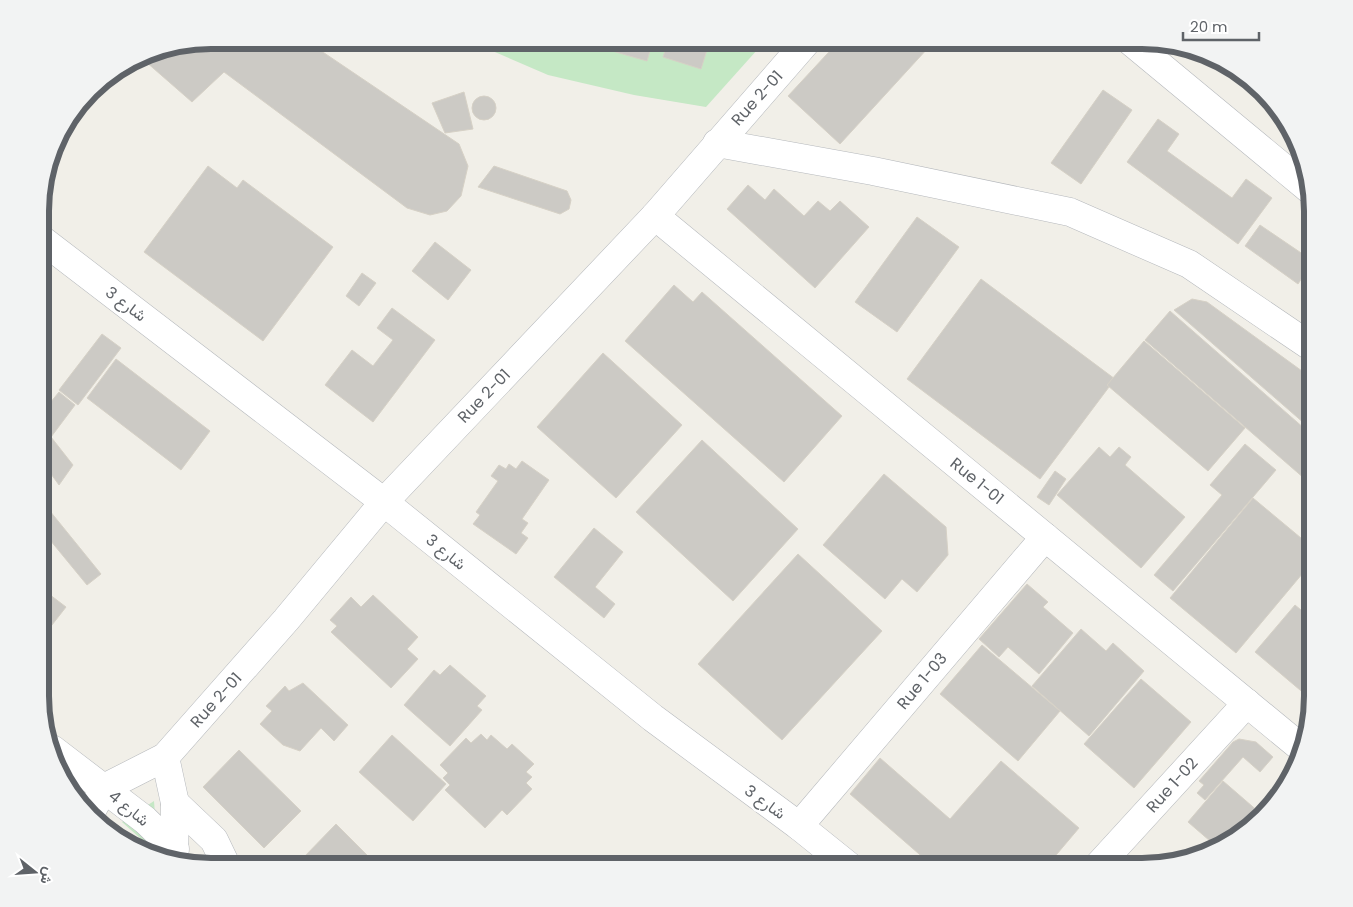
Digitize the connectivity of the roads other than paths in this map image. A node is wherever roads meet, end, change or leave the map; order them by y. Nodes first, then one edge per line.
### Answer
1 (800, 49) edge
2 (1140, 49) edge
3 (717, 143) junction
4 (1302, 183) edge
5 (655, 216) junction
6 (49, 245) edge
7 (1304, 342) edge
8 (384, 502) junction
9 (1045, 537) junction
10 (1247, 703) junction
11 (1297, 744) edge
12 (60, 755) edge
13 (165, 757) junction
14 (104, 788) junction
15 (174, 802) junction
16 (93, 808) edge
17 (799, 826) junction
18 (173, 853) edge
19 (174, 854) edge
20 (223, 858) edge
21 (839, 858) edge
22 (1105, 858) edge

1 - 3 street, Rue 2-01
2 - 4 street
3 - 5 street, Rue 2-01
3 - 7 street
5 - 8 street, Rue 2-01
5 - 9 street, Rue 1-01
6 - 8 street, شارع 3
8 - 13 street, Rue 2-01
8 - 17 street, شارع 3
9 - 10 street, Rue 1-01
9 - 17 street, Rue 1-03
10 - 11 street, Rue 1-01
10 - 22 street, Rue 1-02
12 - 14 street, شارع 4
13 - 14 street
13 - 15 street
14 - 16 street, شارع 4
14 - 18 street, شارع 4
15 - 19 street
15 - 20 street
17 - 21 street, شارع 3

